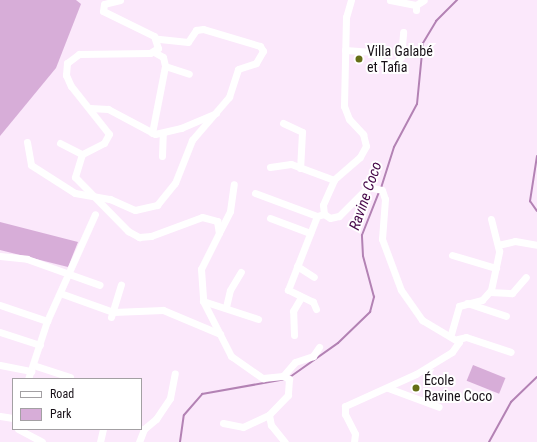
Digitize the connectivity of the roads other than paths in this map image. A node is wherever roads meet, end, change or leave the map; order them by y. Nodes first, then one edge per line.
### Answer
1 (120, 0) edge
2 (350, 0) edge
3 (390, 0) edge
4 (424, 0) edge
5 (403, 32) dead end
6 (157, 39) junction
7 (345, 50) junction
8 (154, 52) junction
9 (165, 66) junction
10 (189, 74) dead end
11 (90, 108) junction
12 (216, 113) junction
13 (283, 123) dead end
14 (152, 133) junction
15 (162, 133) junction
16 (28, 142) dead end
17 (60, 143) dead end
18 (82, 154) junction
19 (162, 156) dead end
20 (270, 167) dead end
21 (300, 168) junction
22 (334, 180) junction
23 (234, 184) dead end
24 (255, 193) dead end
25 (97, 198) junction
26 (95, 214) dead end
27 (324, 214) junction
28 (317, 216) junction
29 (270, 218) dead end
30 (491, 219) dead end
31 (220, 230) junction
32 (310, 233) junction
33 (498, 245) junction
34 (537, 245) edge
35 (452, 255) dead end
36 (0, 256) edge
37 (297, 266) junction
38 (496, 268) junction
39 (70, 272) junction
40 (241, 272) dead end
41 (314, 277) dead end
42 (526, 277) dead end
43 (100, 284) dead end
44 (122, 284) dead end
45 (490, 292) junction
46 (60, 293) junction
47 (300, 299) junction
48 (203, 301) junction
49 (467, 303) junction
50 (0, 305) edge
51 (226, 307) junction
52 (316, 309) dead end
53 (112, 315) junction
54 (506, 316) dead end
55 (258, 319) dead end
56 (47, 321) junction
57 (0, 332) edge
58 (220, 334) junction
59 (294, 335) dead end
60 (454, 336) junction
61 (40, 345) junction
62 (318, 347) dead end
63 (511, 352) dead end
64 (0, 365) edge
65 (32, 368) junction
66 (175, 373) dead end
67 (70, 376) dead end
68 (283, 376) junction
69 (28, 378) edge
70 (388, 388) junction
71 (439, 407) dead end
72 (269, 415) junction
73 (0, 416) edge
74 (12, 418) edge
75 (223, 424) dead end
76 (20, 430) edge
77 (103, 430) edge
78 (42, 442) edge
79 (100, 442) edge
80 (139, 442) edge
81 (285, 442) edge
82 (354, 442) edge

1 - 6 street
2 - 7 street
3 - 4 street
5 - 7 street
6 - 8 street
6 - 12 street
7 - 22 street
8 - 9 street
8 - 11 street
9 - 10 street
9 - 14 street
11 - 14 street
11 - 18 street
12 - 15 street
12 - 25 street
13 - 21 street
14 - 15 street
15 - 19 street
16 - 25 street
17 - 18 street
18 - 25 street
20 - 21 street
21 - 22 street
22 - 27 street
23 - 31 street
24 - 28 street
25 - 31 street
26 - 39 street
27 - 28 street
27 - 60 street
28 - 32 street
29 - 32 street
30 - 33 street
31 - 48 street
32 - 37 street
33 - 34 street
33 - 38 street
35 - 38 street
36 - 39 street
37 - 41 street
37 - 47 street
38 - 45 street
39 - 43 street
39 - 46 street
40 - 51 street
42 - 45 street
44 - 53 street
45 - 49 street
46 - 53 street
46 - 56 street
47 - 52 street
47 - 59 street
48 - 51 street
48 - 58 street
49 - 54 street
49 - 60 street
50 - 56 street
51 - 55 street
53 - 58 street
56 - 61 street
57 - 61 street
58 - 68 street
60 - 63 street
60 - 70 street
61 - 65 street
62 - 68 street
64 - 65 street
65 - 67 street
65 - 69 street
66 - 80 street
68 - 72 street
70 - 71 street
70 - 82 street
72 - 75 street
72 - 81 street
73 - 74 street
76 - 78 street
77 - 79 street

